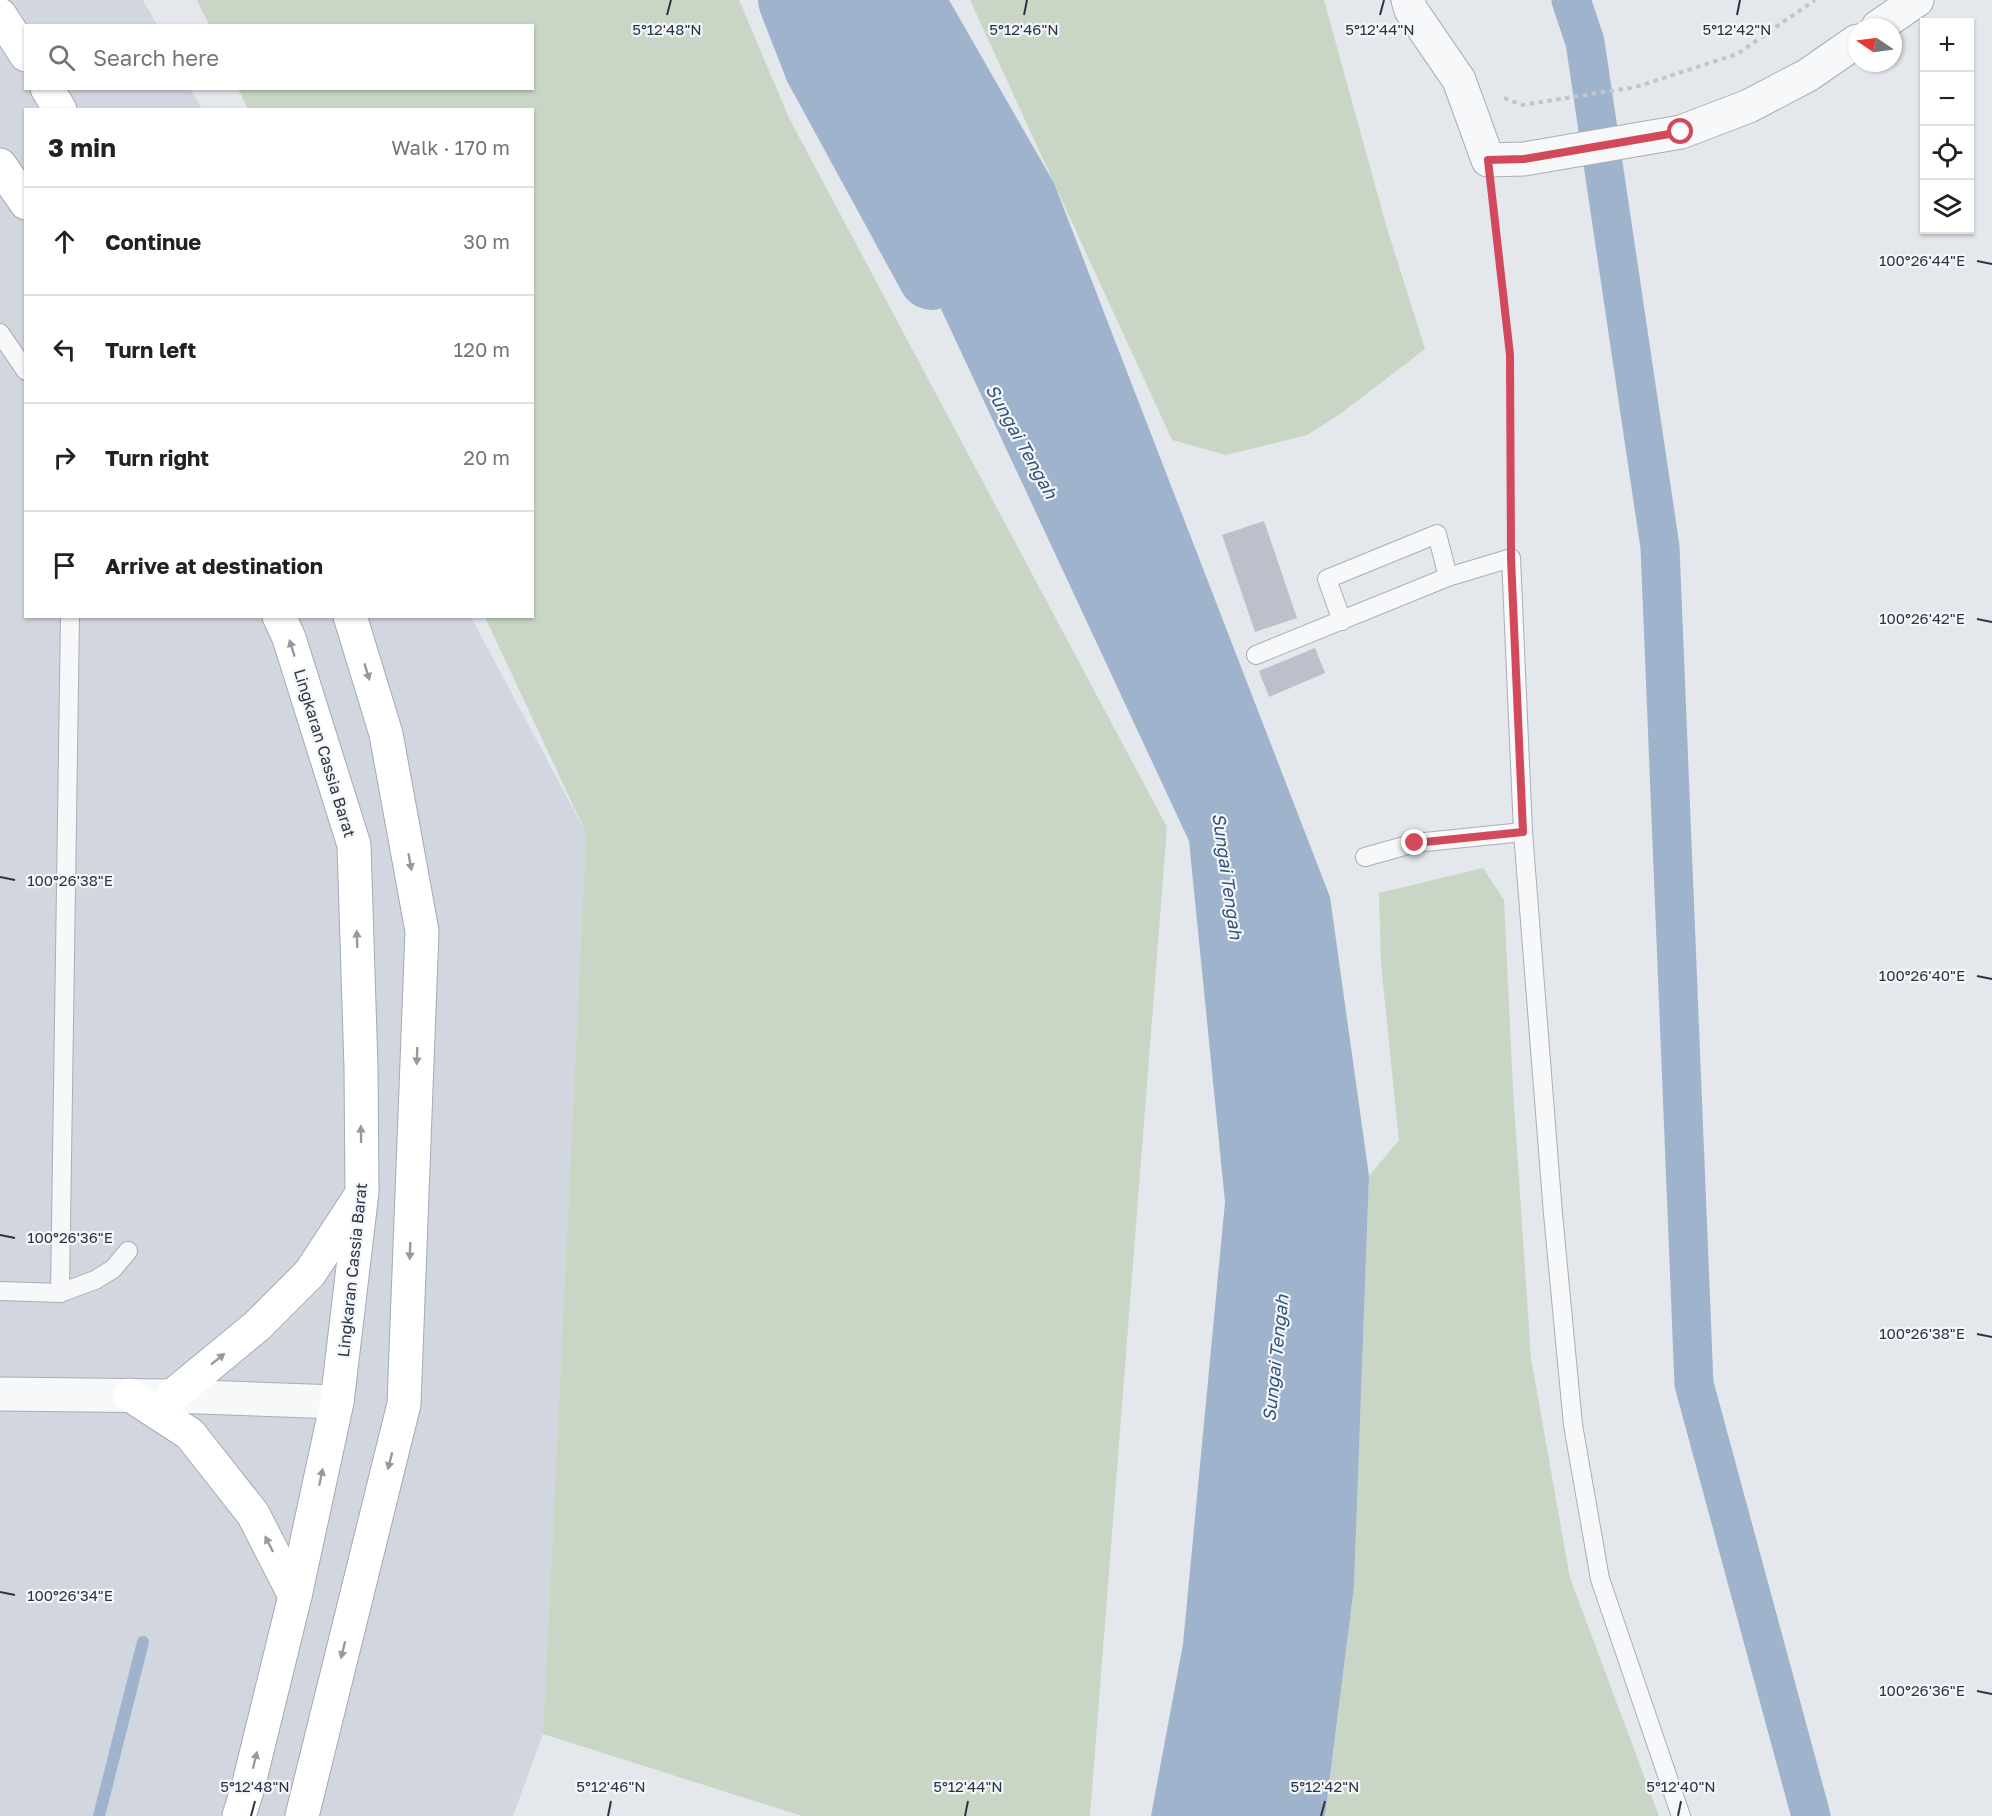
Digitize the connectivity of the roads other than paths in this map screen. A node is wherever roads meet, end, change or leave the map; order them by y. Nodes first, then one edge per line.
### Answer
1 (1408, 0) edge
2 (1917, 0) edge
3 (0, 15) edge
4 (1891, 18) edge
5 (1848, 47) edge
6 (24, 53) edge
7 (47, 90) edge
8 (59, 108) edge
9 (0, 165) edge
10 (24, 200) edge
11 (0, 333) edge
12 (24, 368) edge
13 (1448, 578) junction
14 (70, 618) edge
15 (280, 618) edge
16 (351, 618) edge
17 (1342, 621) junction
18 (1256, 655) dead end
19 (1523, 832) junction
20 (1365, 858) dead end
21 (362, 1192) junction
22 (128, 1251) dead end
23 (0, 1291) edge
24 (60, 1293) junction
25 (0, 1394) edge
26 (130, 1395) junction
27 (172, 1395) junction
28 (338, 1402) junction
29 (295, 1596) junction
30 (238, 1816) edge
31 (302, 1816) edge
32 (1682, 1816) edge

1 - 5 street
2 - 4 street
3 - 6 main road
7 - 8 main road
9 - 10 main road
11 - 12 lane
13 - 17 lane
13 - 17 lane
13 - 19 lane
14 - 24 lane
21 -> 15 main road, Lingkaran Cassia Barat
16 -> 31 main road
17 - 18 lane
19 - 20 lane
19 - 32 lane
27 -> 21 main road
21 - 28 main road, Lingkaran Cassia Barat
22 - 24 lane
23 - 24 lane
25 - 26 street
26 - 27 street
29 -> 26 main road
27 - 28 street
29 -> 28 main road, Lingkaran Cassia Barat
30 -> 29 main road, Lingkaran Cassia Barat

